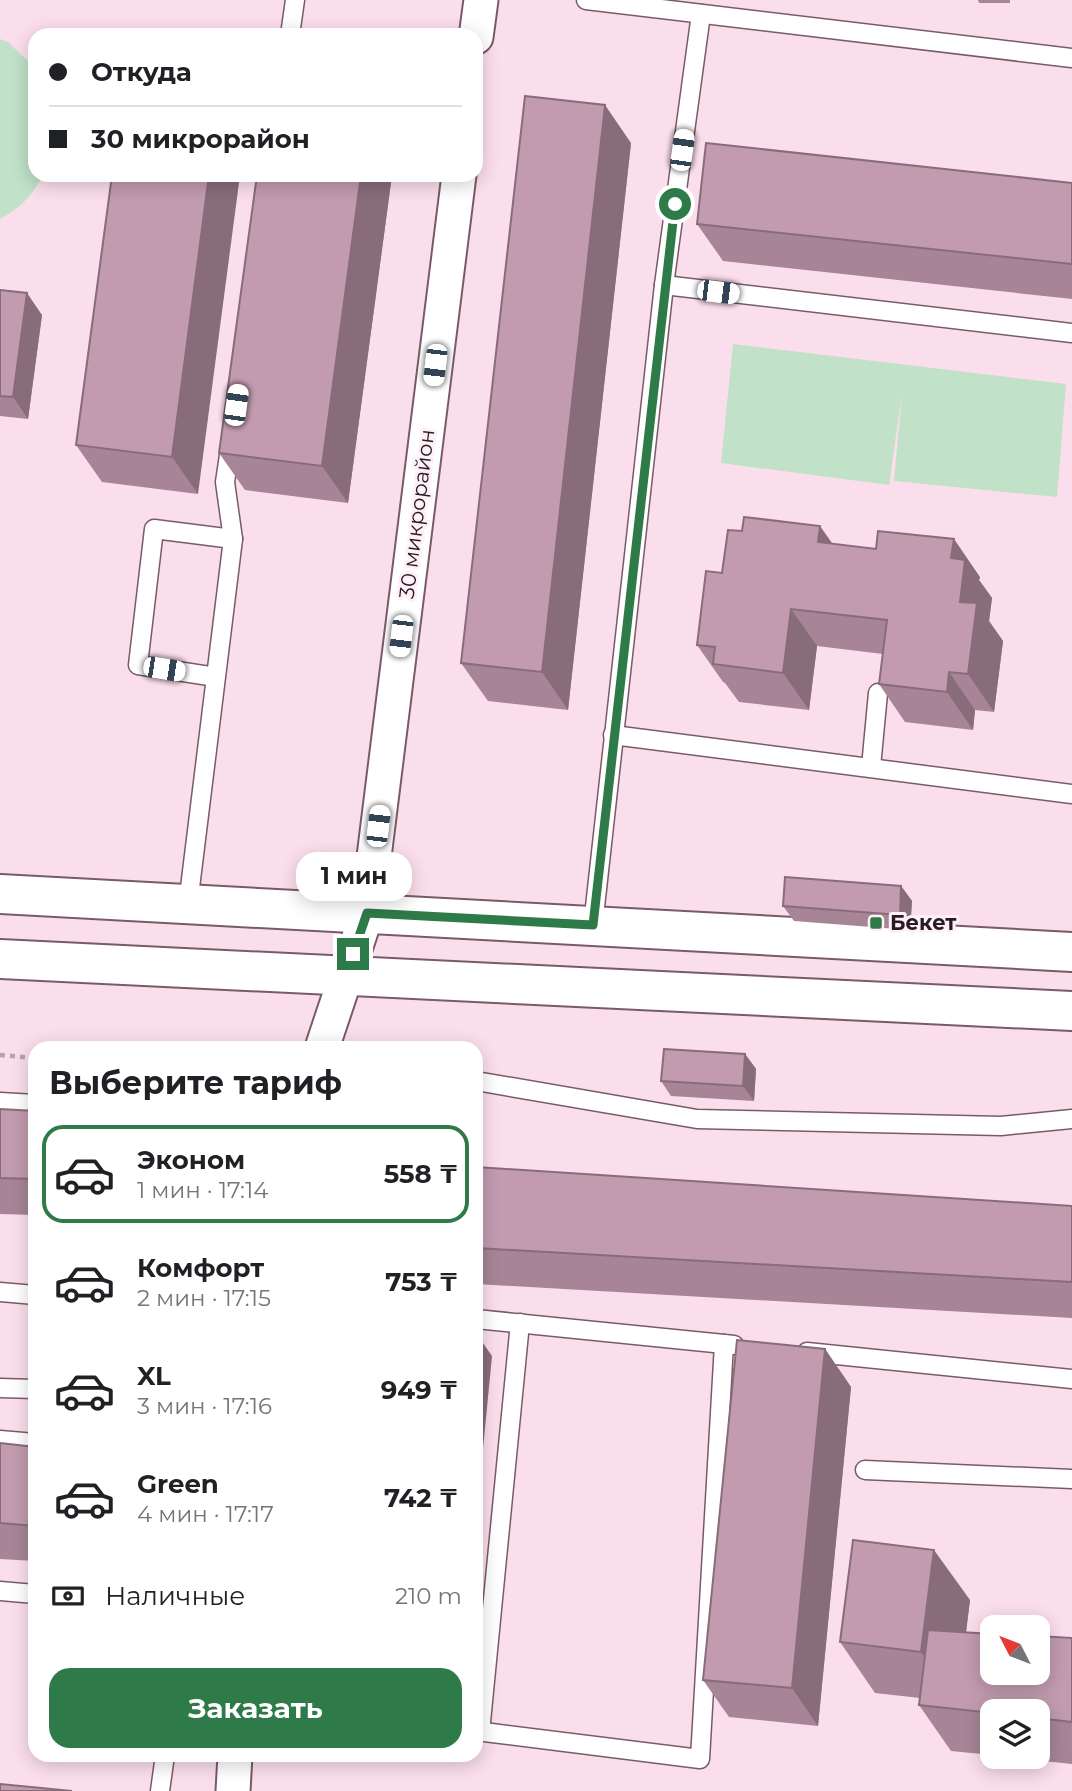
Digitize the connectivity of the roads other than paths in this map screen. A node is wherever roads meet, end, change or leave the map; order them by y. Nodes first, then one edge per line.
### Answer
1 (295, 0) edge
2 (481, 0) edge
3 (586, 0) edge
4 (701, 14) junction
5 (291, 28) edge
6 (477, 28) edge
7 (1072, 58) edge
8 (458, 182) edge
9 (664, 285) junction
10 (1072, 334) edge
11 (233, 429) edge
12 (233, 539) junction
13 (216, 677) junction
14 (878, 693) edge
15 (613, 736) junction
16 (871, 767) junction
17 (1072, 794) edge
18 (0, 894) edge
19 (188, 904) junction
20 (367, 913) junction
21 (593, 925) junction
22 (1072, 952) edge
23 (0, 959) edge
24 (346, 975) junction
25 (1072, 1011) edge
26 (326, 1041) edge
27 (483, 1082) edge
28 (0, 1102) edge
29 (28, 1104) edge
30 (1072, 1119) edge
31 (0, 1292) edge
32 (28, 1294) edge
33 (483, 1320) edge
34 (520, 1323) junction
35 (723, 1344) junction
36 (750, 1346) edge
37 (790, 1350) edge
38 (1072, 1379) edge
39 (0, 1388) edge
40 (28, 1389) edge
41 (0, 1440) edge
42 (28, 1442) edge
43 (865, 1471) dead end
44 (1072, 1479) edge
45 (0, 1591) edge
46 (28, 1593) edge
47 (483, 1683) edge
48 (483, 1733) edge
49 (164, 1762) edge
50 (235, 1762) edge
51 (160, 1791) edge
52 (233, 1791) edge

1 - 5 lane
2 - 6 street
3 - 4 lane
4 - 7 lane
4 - 9 lane
8 - 20 street, 30 микрорайон
9 - 10 lane
9 - 15 lane
11 - 12 lane
12 - 13 lane
12 - 13 lane
13 - 19 lane
14 - 16 lane
15 - 16 lane
15 - 21 lane
16 - 17 lane
18 - 19 main road
19 - 20 main road
20 - 21 main road
20 - 24 street, 30 микрорайон
21 - 22 main road
23 - 24 main road
24 - 25 main road
24 - 26 street, 30 микрорайон
27 - 30 lane
28 - 29 lane
31 - 32 lane
33 - 34 lane
34 - 35 lane
34 - 47 lane
35 - 36 lane
35 - 48 lane
37 - 38 lane
39 - 40 lane
41 - 42 lane
43 - 44 lane
45 - 46 lane
49 - 51 lane
50 - 52 street

